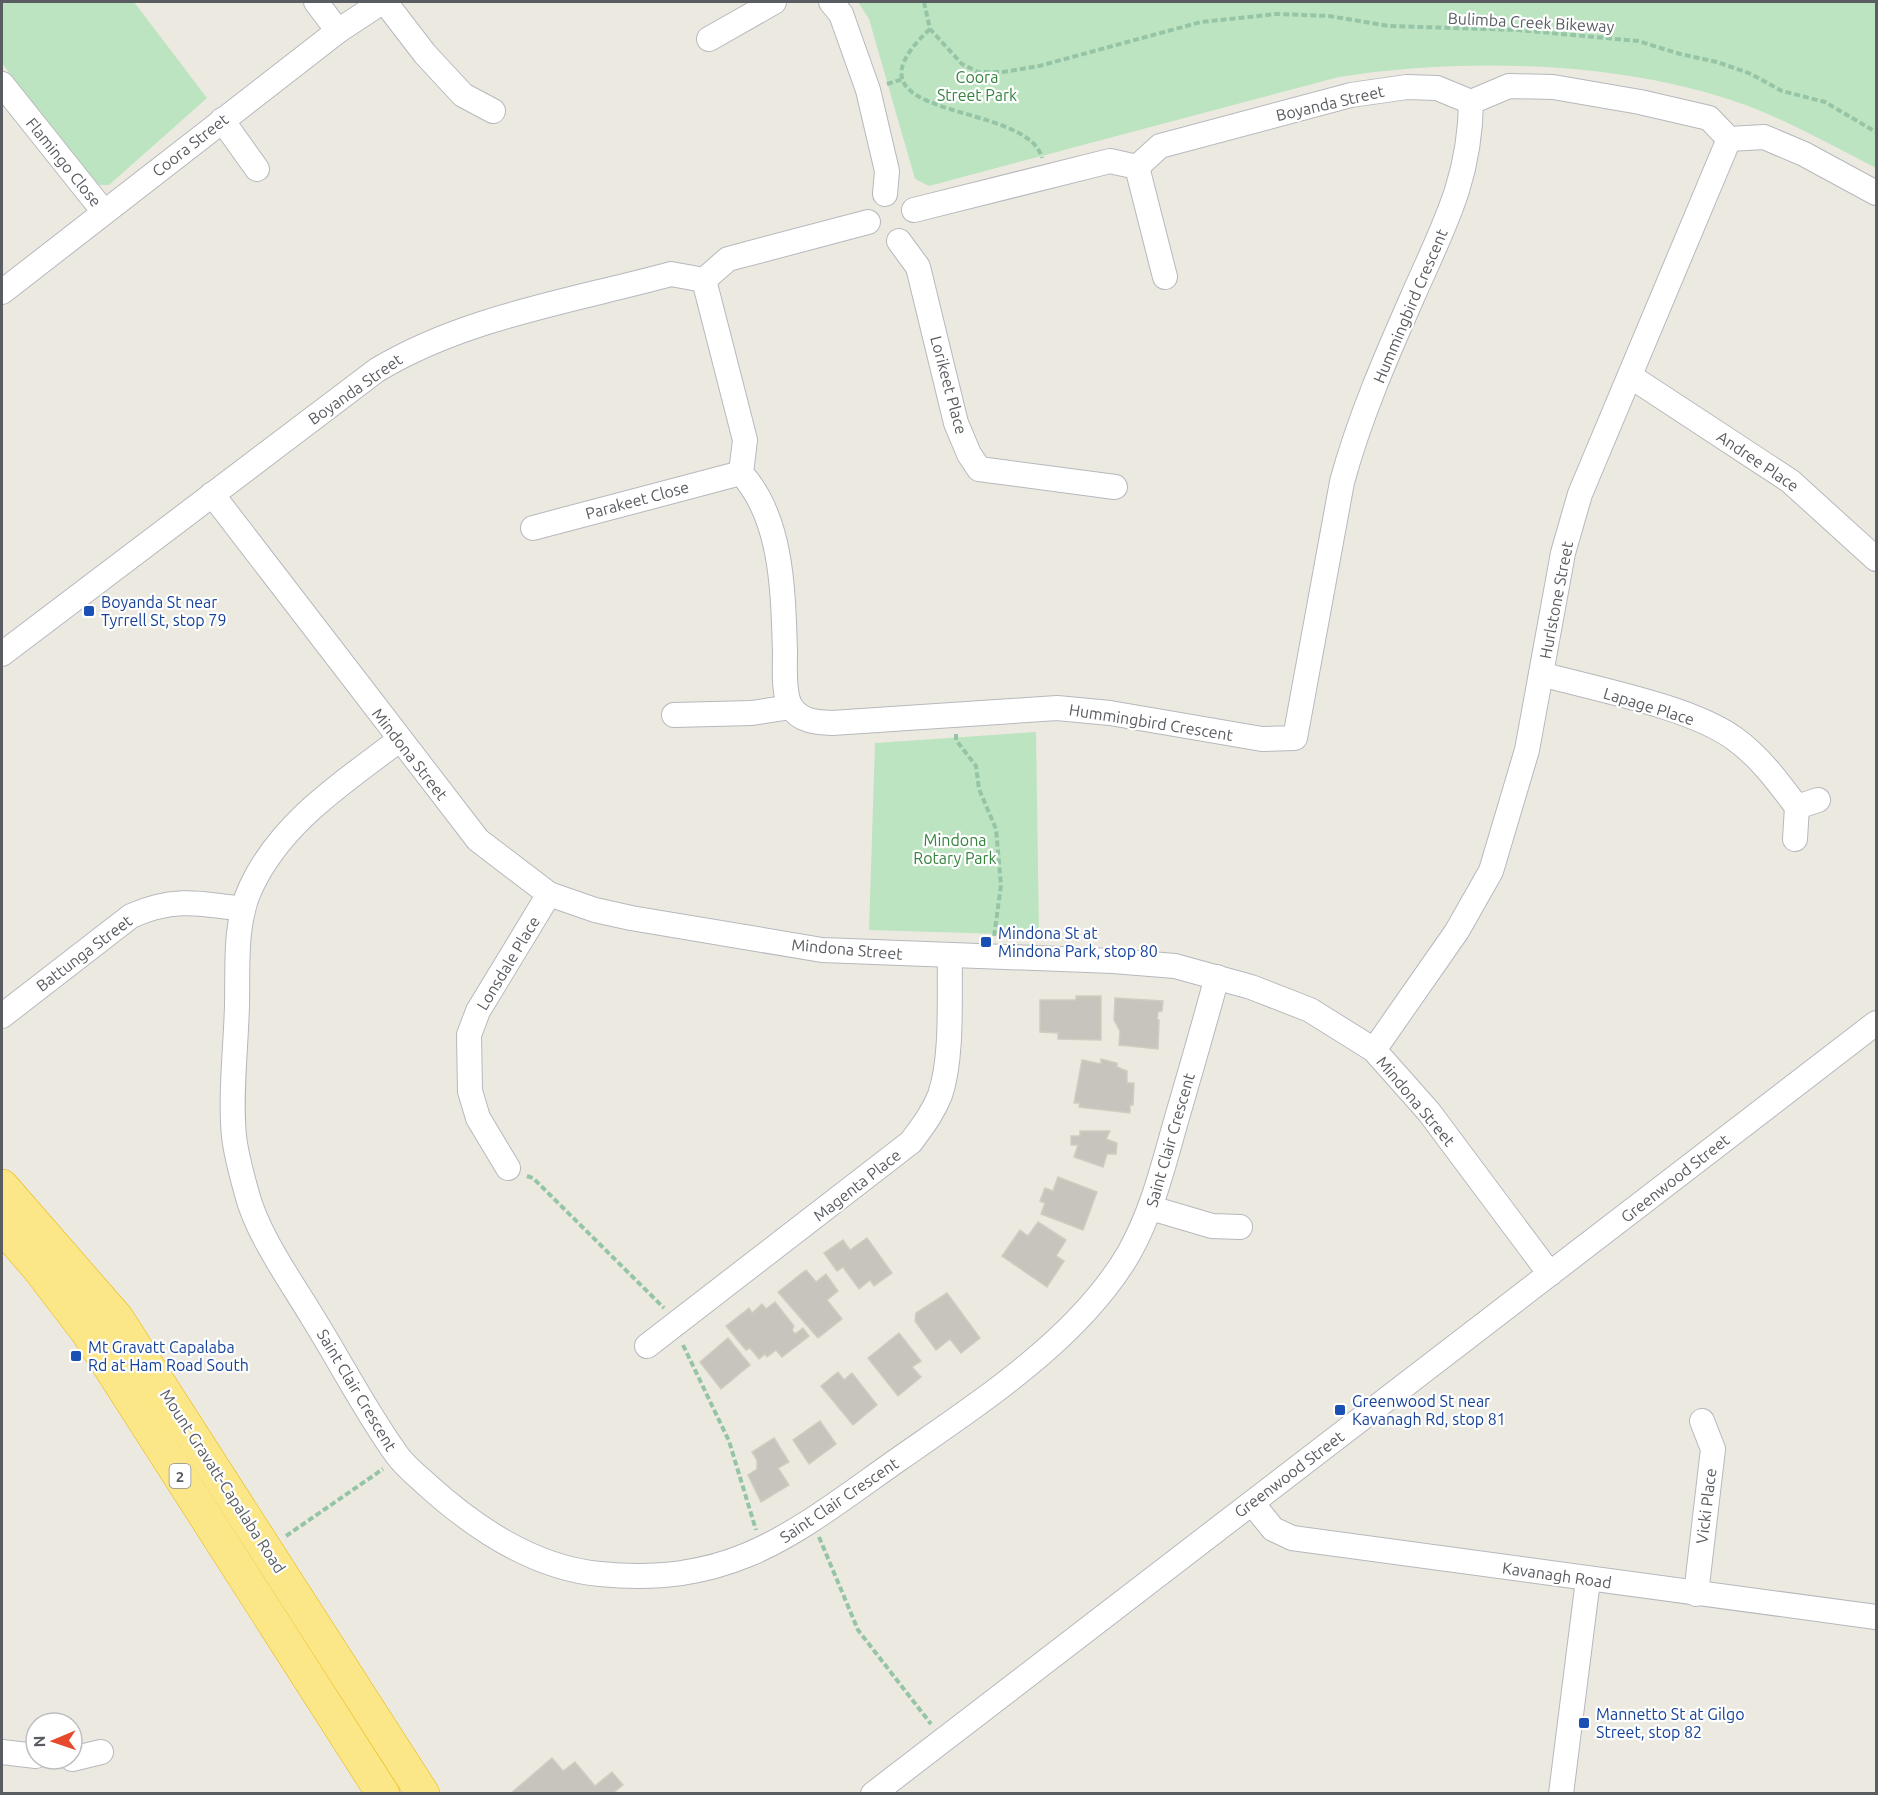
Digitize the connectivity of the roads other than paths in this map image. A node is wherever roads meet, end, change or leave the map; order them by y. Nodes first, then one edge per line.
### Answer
1 (316, 2) edge
2 (383, 2) edge
3 (774, 2) edge
4 (831, 2) edge
5 (338, 31) junction
6 (709, 39) dead end
7 (2, 84) edge
8 (1471, 102) junction
9 (493, 111) dead end
10 (222, 120) junction
11 (1729, 139) junction
12 (1137, 167) junction
13 (257, 169) dead end
14 (1876, 193) edge
15 (885, 194) junction
16 (914, 210) junction
17 (104, 212) junction
18 (868, 222) junction
19 (899, 241) junction
20 (1165, 277) dead end
21 (704, 280) junction
22 (2, 292) edge
23 (1630, 376) junction
24 (741, 473) junction
25 (1115, 487) dead end
26 (212, 494) junction
27 (533, 528) dead end
28 (1876, 559) edge
29 (2, 654) edge
30 (1541, 674) junction
31 (791, 707) junction
32 (674, 716) dead end
33 (399, 740) junction
34 (1796, 839) dead end
35 (549, 894) junction
36 (243, 909) junction
37 (950, 956) junction
38 (1217, 977) junction
39 (2, 1016) edge
40 (1876, 1023) edge
41 (1374, 1050) junction
42 (507, 1168) road end
43 (2, 1186) edge
44 (1151, 1208) junction
45 (2, 1226) edge
46 (1240, 1227) dead end
47 (1550, 1274) junction
48 (647, 1346) dead end
49 (1702, 1421) dead end
50 (1252, 1503) junction
51 (1588, 1580) junction
52 (1696, 1594) junction
53 (1876, 1617) edge
54 (2, 1752) edge
55 (101, 1752) dead end
56 (24, 1755) edge
57 (84, 1756) edge
58 (383, 1794) edge
59 (423, 1794) edge
60 (873, 1794) edge
61 (1561, 1794) edge

1 - 5 street
2 - 5 street, Coora Street
2 - 9 street
3 - 6 street
4 - 15 street
5 - 10 street, Coora Street
7 - 17 street, Flamingo Close
8 - 11 street
8 - 12 street, Boyanda Street
8 - 31 street, Hummingbird Crescent
10 - 13 street
10 - 17 street, Coora Street
11 - 14 street
11 - 23 street, Hurlstone Street
12 - 16 street
12 - 20 street
15 - 16 street
15 - 18 street
16 - 19 street
17 - 22 street, Coora Street
18 - 19 street
18 - 21 street
19 - 25 street, Lorikeet Place
21 - 24 street
21 - 26 street, Boyanda Street
23 - 28 street, Andree Place
23 - 30 street, Hurlstone Street
24 - 27 street, Parakeet Close
24 - 31 street
26 - 29 street, Boyanda Street
26 - 33 street, Mindona Street
30 - 34 street, Lapage Place
30 - 41 street, Hurlstone Street
31 - 32 street
33 - 35 street, Mindona Street
33 - 36 street, Saint Clair Crescent
35 - 37 street, Mindona Street
35 - 42 street, Lonsdale Place
36 - 39 street, Battunga Street
36 - 44 street, Saint Clair Crescent
37 - 38 street, Mindona Street
37 - 48 street, Magenta Place
38 - 41 street, Mindona Street
38 - 44 street, Saint Clair Crescent
40 - 47 street, Greenwood Street
41 - 47 street, Mindona Street
43 - 59 highway, Mount Gravatt-Capalaba Road / 2
44 - 46 street
45 - 58 highway, Mount Gravatt-Capalaba Road / 2
47 - 50 street, Greenwood Street
49 - 52 street, Vicki Place
50 - 51 street, Kavanagh Road
50 - 60 street, Greenwood Street
51 - 52 street, Kavanagh Road
51 - 61 street
52 - 53 street, Kavanagh Road
54 - 56 street
55 - 57 street

